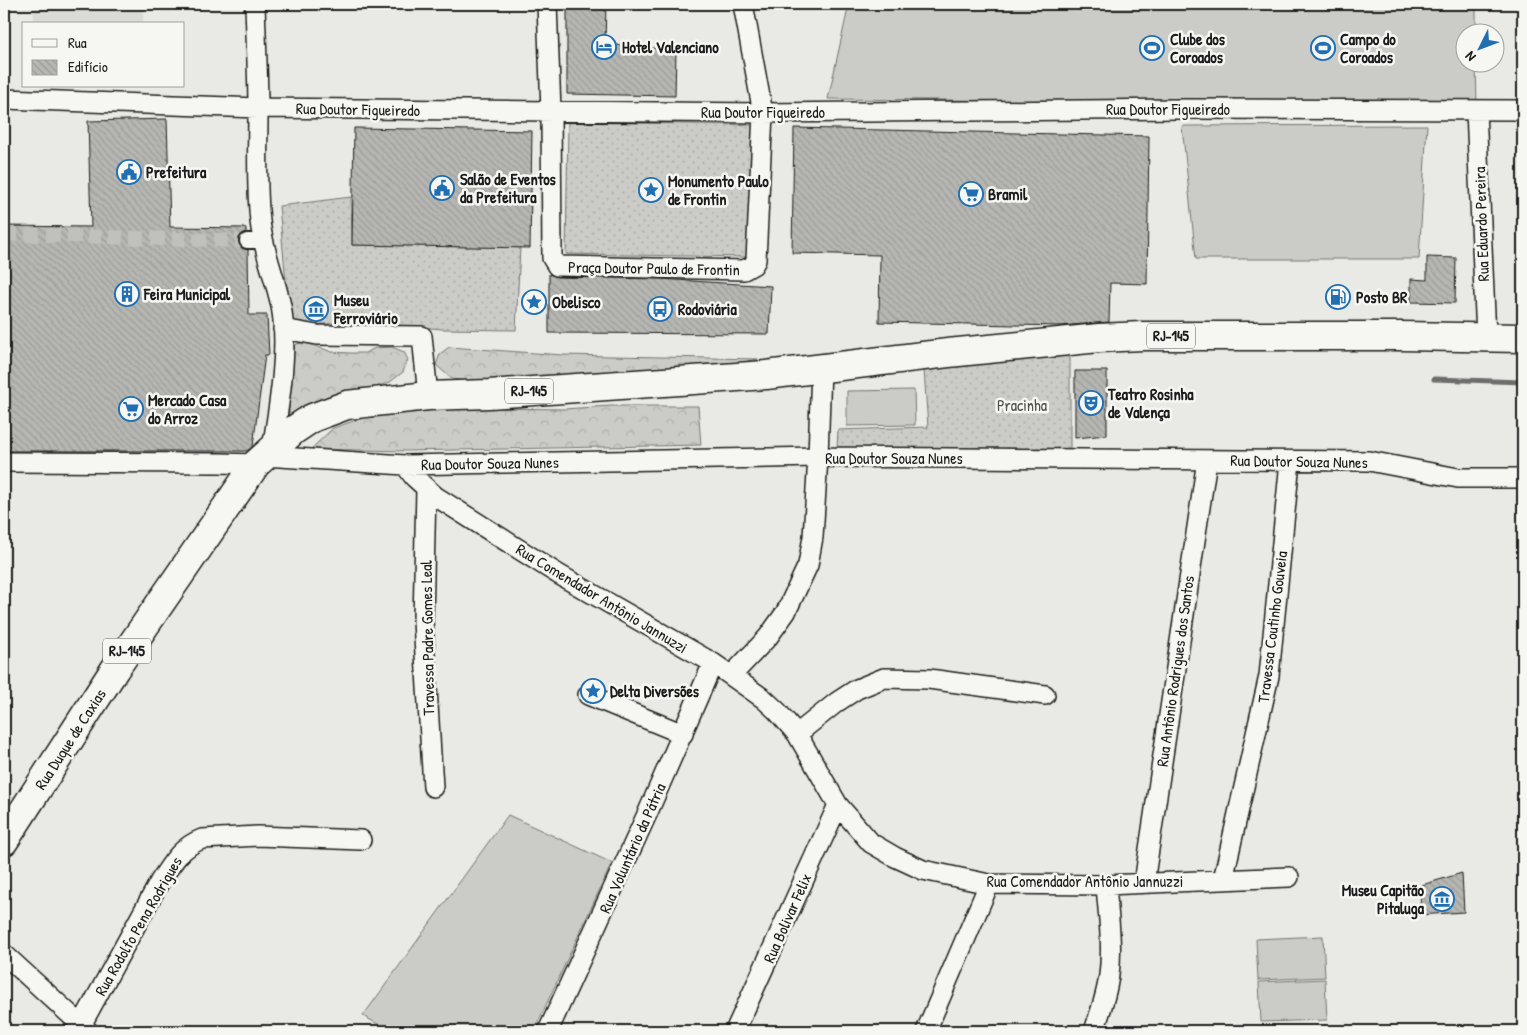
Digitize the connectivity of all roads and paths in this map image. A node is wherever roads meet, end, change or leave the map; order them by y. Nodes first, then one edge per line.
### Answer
1 (255, 4) edge
2 (547, 4) edge
3 (743, 4) edge
4 (4, 99) edge
5 (258, 108) junction
6 (1476, 110) junction
7 (1523, 110) edge
8 (551, 111) junction
9 (763, 113) junction
10 (284, 329) junction
11 (1486, 337) junction
12 (1523, 338) edge
13 (821, 368) junction
14 (428, 396) junction
15 (264, 456) junction
16 (818, 457) junction
17 (1207, 460) junction
18 (1290, 461) junction
19 (4, 462) edge
20 (405, 465) junction
21 (1523, 478) edge
22 (426, 489) junction
23 (713, 663) junction
24 (732, 675) junction
25 (588, 695) dead end
26 (1045, 695) dead end
27 (683, 734) junction
28 (797, 734) junction
29 (432, 787) dead end
30 (838, 805) junction
31 (6, 833) edge
32 (361, 840) dead end
33 (1289, 877) dead end
34 (1223, 880) junction
35 (1144, 883) junction
36 (989, 884) junction
37 (1106, 885) junction
38 (4, 954) edge
39 (83, 1030) edge
40 (548, 1031) edge
41 (735, 1031) edge
42 (926, 1031) edge
43 (1094, 1031) edge

1 - 5 street
2 - 8 street
3 - 9 street
4 - 5 street, Rua Doutor Figueiredo
5 - 8 street, Rua Doutor Figueiredo
5 - 10 street
6 - 7 street, Rua Doutor Figueiredo
6 - 9 street, Rua Doutor Figueiredo
6 - 11 street, Rua Eduardo Pereira
8 - 9 street, Rua Doutor Figueiredo
8 - 9 street, Praça Doutor Paulo de Frontin
10 - 14 street
10 - 15 street
11 - 12 main road, RJ-145
11 - 13 main road, RJ-145
13 - 14 main road, RJ-145
13 - 16 street
14 - 15 main road, RJ-145
15 - 19 street, Rua Doutor Souza Nunes
15 - 20 street, Rua Doutor Souza Nunes
15 - 31 main road, Rua Duque de Caxias / RJ-145
16 - 17 street, Rua Doutor Souza Nunes
16 - 20 street, Rua Doutor Souza Nunes
16 - 24 street
17 - 18 street, Rua Doutor Souza Nunes
17 - 35 street, Rua Antônio Rodrigues dos Santos
18 - 21 street, Rua Doutor Souza Nunes
18 - 34 street, Travessa Coutinho Gouveia
20 - 22 street, Rua Comendador Antônio Jannuzzi
22 - 23 street, Rua Comendador Antônio Jannuzzi
22 - 29 street, Travessa Padre Gomes Leal
23 - 24 street, Rua Comendador Antônio Jannuzzi
23 - 27 street, Rua Voluntário da Pátria
24 - 28 street, Rua Comendador Antônio Jannuzzi
25 - 27 street
26 - 28 street
27 - 40 street, Rua Voluntário da Pátria
28 - 30 street, Rua Comendador Antônio Jannuzzi
30 - 36 street, Rua Comendador Antônio Jannuzzi
30 - 41 street, Rua Bolivar Felix
32 - 39 street, Rua Rodolfo Pena Rodrigues
33 - 34 street, Rua Comendador Antônio Jannuzzi
34 - 35 street, Rua Comendador Antônio Jannuzzi
35 - 37 street, Rua Comendador Antônio Jannuzzi
36 - 37 street, Rua Comendador Antônio Jannuzzi
36 - 42 street
37 - 43 street
38 - 39 street

